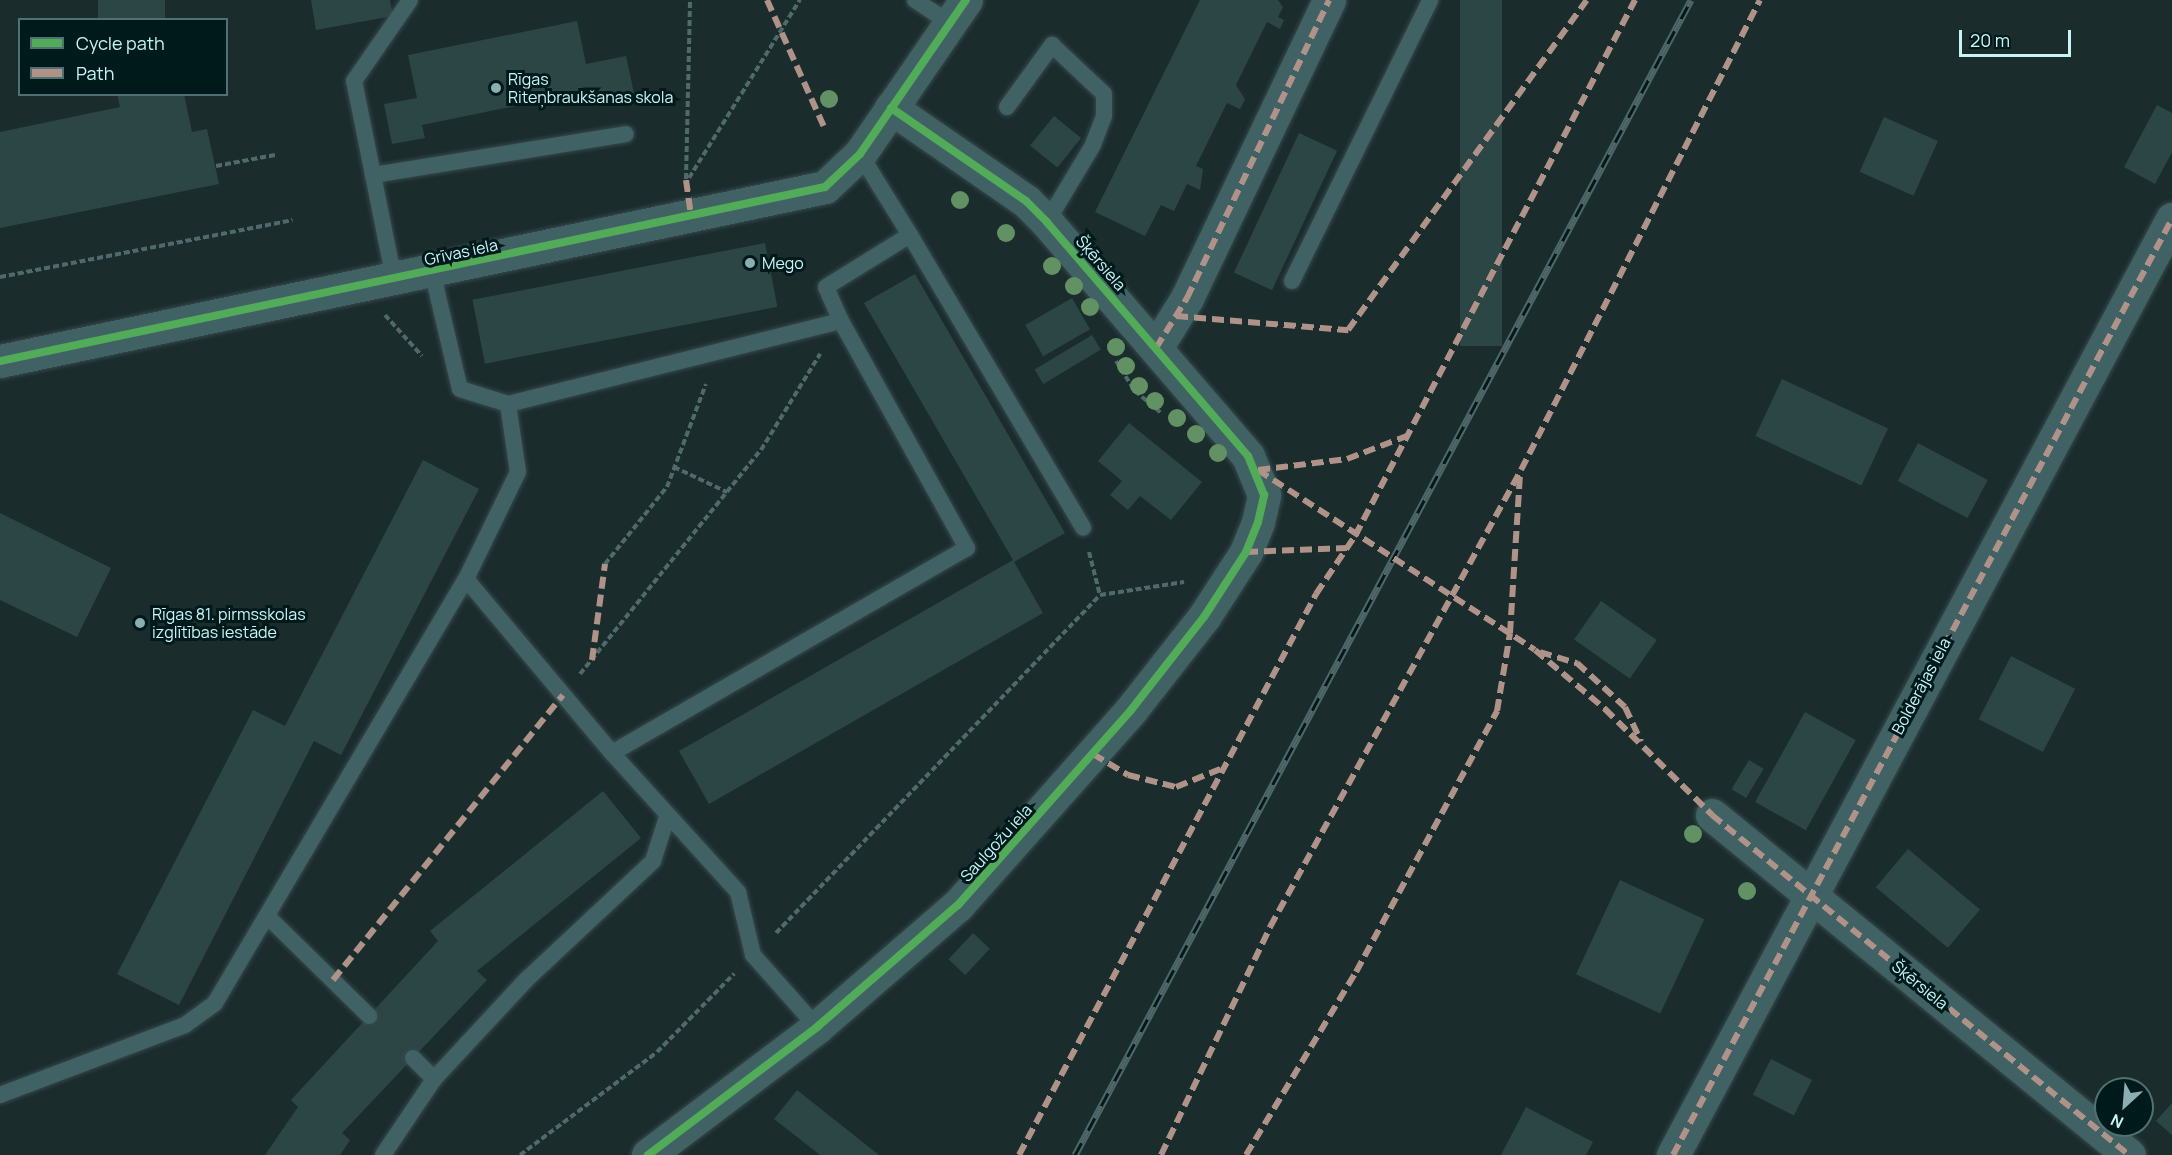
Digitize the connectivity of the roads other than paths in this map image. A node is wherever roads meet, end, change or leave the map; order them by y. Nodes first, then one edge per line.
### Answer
1 (410, 0) edge
2 (915, 0) edge
3 (1329, 0) edge
4 (1430, 0) edge
5 (958, 12) edge
6 (1007, 107) dead end
7 (891, 108) junction
8 (626, 134) dead end
9 (860, 154) junction
10 (373, 175) junction
11 (2172, 219) edge
12 (1047, 222) junction
13 (910, 235) junction
14 (432, 271) junction
15 (1292, 281) dead end
16 (379, 283) junction
17 (842, 321) junction
18 (1156, 348) junction
19 (0, 361) edge
20 (508, 404) junction
21 (1258, 470) joint
22 (1083, 528) road end
23 (466, 579) junction
24 (612, 753) junction
25 (1712, 815) dead end
26 (667, 817) junction
27 (1809, 895) junction
28 (267, 916) junction
29 (369, 1016) dead end
30 (817, 1028) junction
31 (413, 1058) dead end
32 (434, 1079) junction
33 (0, 1095) edge
34 (383, 1155) edge
35 (648, 1155) edge
36 (1673, 1155) edge
37 (2129, 1155) edge

1 - 10 lane
2 - 5 lane
3 - 18 street
4 - 15 lane
5 - 7 street
6 - 12 lane
7 - 9 street, Grīvas iela
7 - 12 street, Šķērsiela
8 - 10 lane
9 - 13 lane
9 - 14 street, Grīvas iela
10 - 16 lane
11 - 27 street, Bolderājas iela
12 - 18 street, Šķērsiela
13 - 17 lane
13 - 22 lane
14 - 16 street, Grīvas iela
14 - 20 lane
16 - 19 street, Grīvas iela
17 - 20 lane
17 - 24 lane
18 - 21 street, Šķērsiela
20 - 23 lane
21 - 30 street, Saulgožu iela
23 - 24 lane
23 - 28 lane
24 - 26 lane
25 - 27 street, Šķērsiela
26 - 30 lane
26 - 32 lane
27 - 36 street, Bolderājas iela
27 - 37 street, Šķērsiela
28 - 29 lane
28 - 33 lane
30 - 35 street, Saulgožu iela
31 - 32 lane
32 - 34 lane

